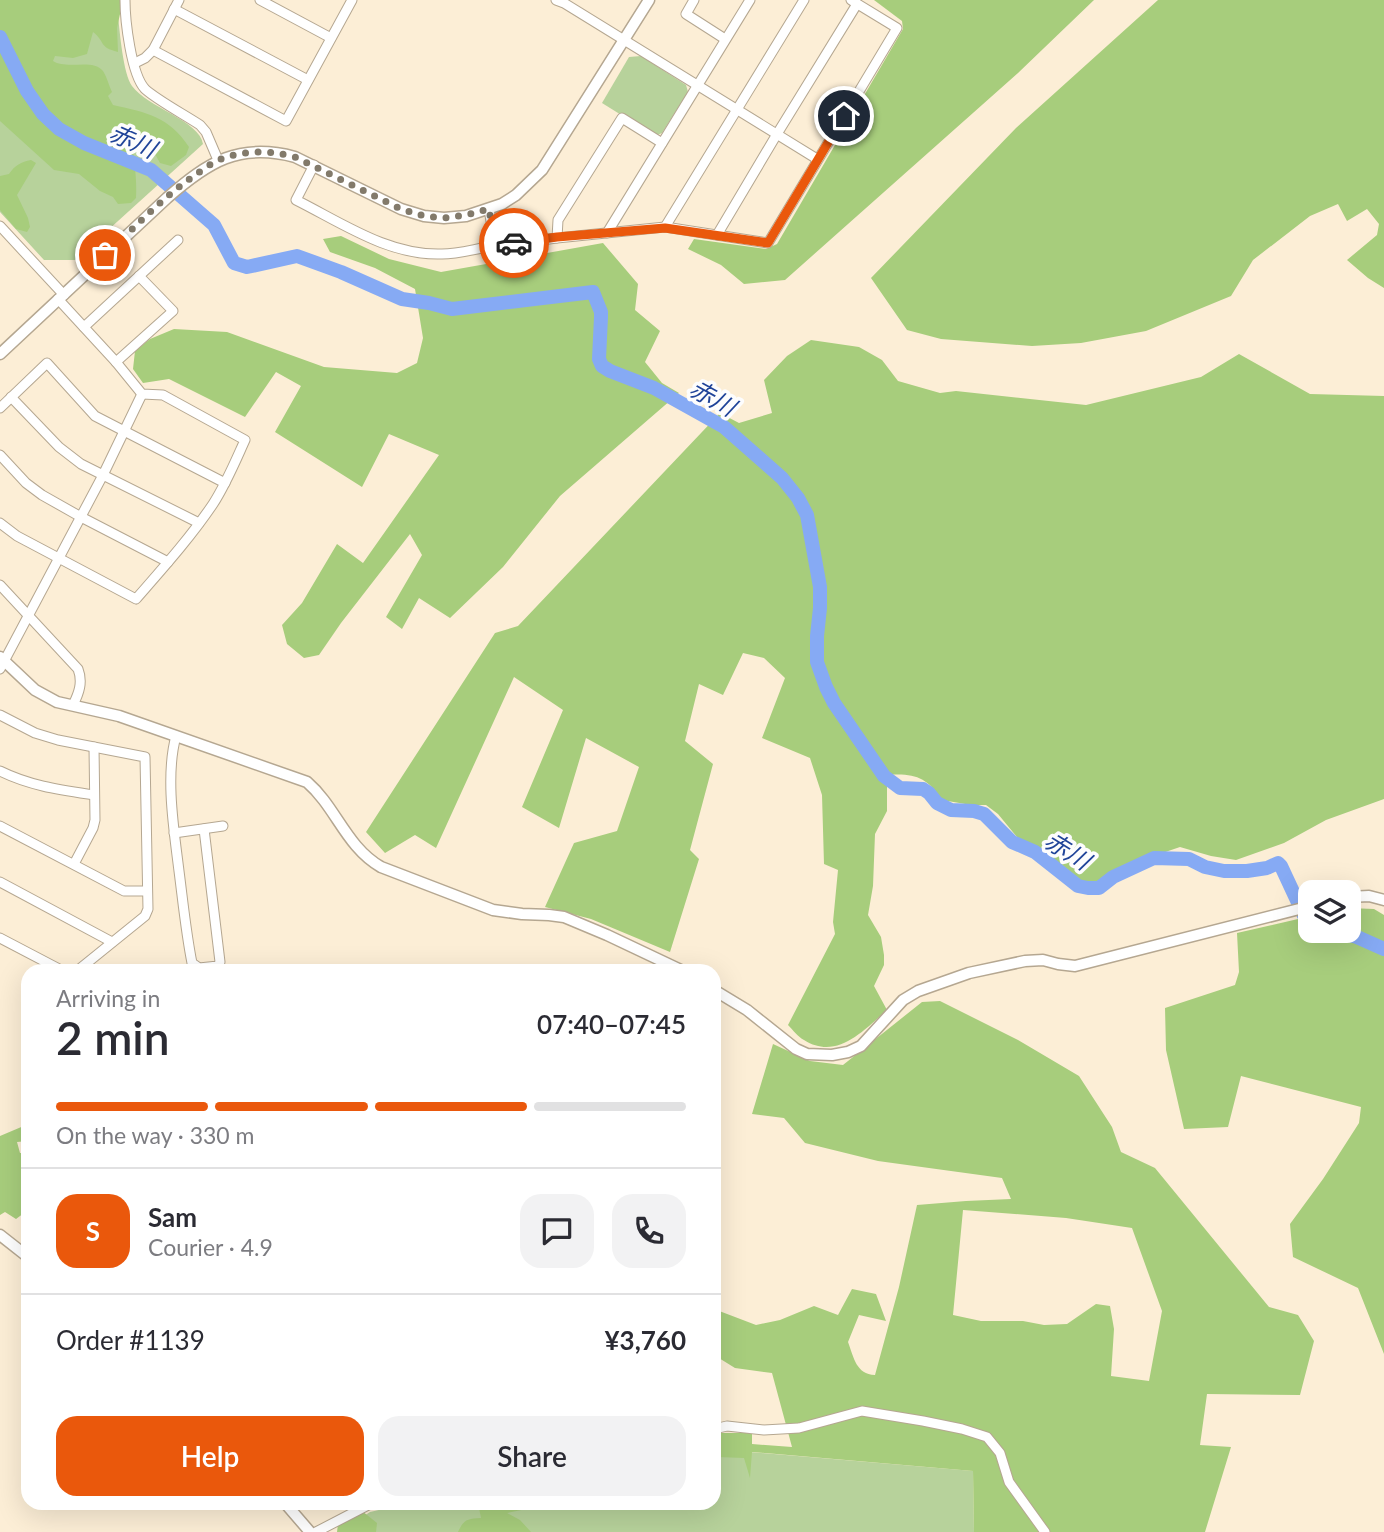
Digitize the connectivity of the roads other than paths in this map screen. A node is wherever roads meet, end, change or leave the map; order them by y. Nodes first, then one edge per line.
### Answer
1 (125, 0) edge
2 (260, 0) edge
3 (352, 0) edge
4 (556, 0) edge
5 (649, 0) edge
6 (694, 0) edge
7 (750, 0) edge
8 (804, 0) edge
9 (854, 2) edge
10 (177, 4) edge
11 (331, 38) junction
12 (625, 39) junction
13 (725, 39) junction
14 (153, 50) junction
15 (135, 63) junction
16 (308, 80) junction
17 (698, 85) junction
18 (737, 110) junction
19 (777, 134) junction
20 (662, 143) junction
21 (817, 159) junction
22 (218, 160) junction
23 (314, 165) junction
24 (489, 209) junction
25 (0, 226) edge
26 (665, 228) junction
27 (607, 233) junction
28 (717, 235) junction
29 (557, 237) junction
30 (178, 240) dead end
31 (495, 246) junction
32 (139, 276) junction
33 (61, 297) junction
34 (84, 327) junction
35 (0, 354) edge
36 (116, 362) junction
37 (142, 394) junction
38 (12, 397) junction
39 (0, 408) edge
40 (124, 431) junction
41 (0, 455) edge
42 (103, 475) junction
43 (225, 483) junction
44 (81, 517) junction
45 (0, 523) edge
46 (199, 523) junction
47 (58, 559) junction
48 (168, 562) junction
49 (0, 585) edge
50 (28, 615) junction
51 (1, 663) edge
52 (74, 705) junction
53 (0, 715) edge
54 (176, 736) junction
55 (94, 747) junction
56 (0, 771) edge
57 (94, 795) junction
58 (0, 826) edge
59 (223, 826) dead end
60 (204, 829) junction
61 (174, 833) junction
62 (74, 864) junction
63 (0, 882) edge
64 (147, 891) junction
65 (1361, 896) edge
66 (1384, 900) edge
67 (1298, 909) edge
68 (0, 938) edge
69 (112, 942) junction
70 (50, 964) edge
71 (85, 964) edge
72 (194, 964) edge
73 (219, 964) edge
74 (668, 964) edge
75 (721, 994) edge
76 (0, 1235) edge
77 (21, 1252) edge
78 (721, 1427) edge
79 (291, 1510) edge
80 (358, 1510) edge
81 (310, 1532) edge
82 (316, 1532) edge
83 (1045, 1532) edge

1 - 15 street
2 - 11 street
3 - 11 street
4 - 12 street
5 - 12 street
6 - 13 street
7 - 13 street
8 - 18 street
9 - 19 street
9 - 21 street
10 - 14 street
10 - 16 street
11 - 16 street
12 - 17 street
12 - 24 street
13 - 17 street
14 - 15 street
14 - 16 street
15 - 22 street
17 - 18 street
17 - 20 street
18 - 19 street
18 - 26 street
19 - 21 street
19 - 28 street
20 - 27 street
20 - 29 street
21 - 28 street
22 - 23 street
22 - 33 street
23 - 24 street
23 - 31 street
24 - 31 street
25 - 33 street
26 - 27 street
26 - 28 street
27 - 29 street
29 - 31 street
30 - 32 street
32 - 34 street
32 - 36 street
33 - 34 street
33 - 35 street
34 - 36 street
36 - 37 street
37 - 40 street
37 - 43 street
38 - 39 street
38 - 40 street
38 - 42 street
40 - 42 street
40 - 43 street
41 - 44 street
42 - 44 street
42 - 46 street
43 - 46 street
44 - 47 street
44 - 48 street
45 - 47 street
46 - 48 street
47 - 48 street
47 - 50 street
49 - 50 street
50 - 51 street
50 - 52 street
51 - 52 street
52 - 54 street
53 - 55 street
54 - 61 street
54 - 74 street
55 - 57 street
55 - 64 street
56 - 57 street
57 - 62 street
58 - 62 street
59 - 60 street
60 - 61 street
60 - 73 street
61 - 72 street
62 - 64 street
63 - 69 street
64 - 69 street
65 - 66 street
67 - 75 street
68 - 70 street
69 - 71 street
76 - 77 street
78 - 83 street
79 - 81 street
80 - 82 street

